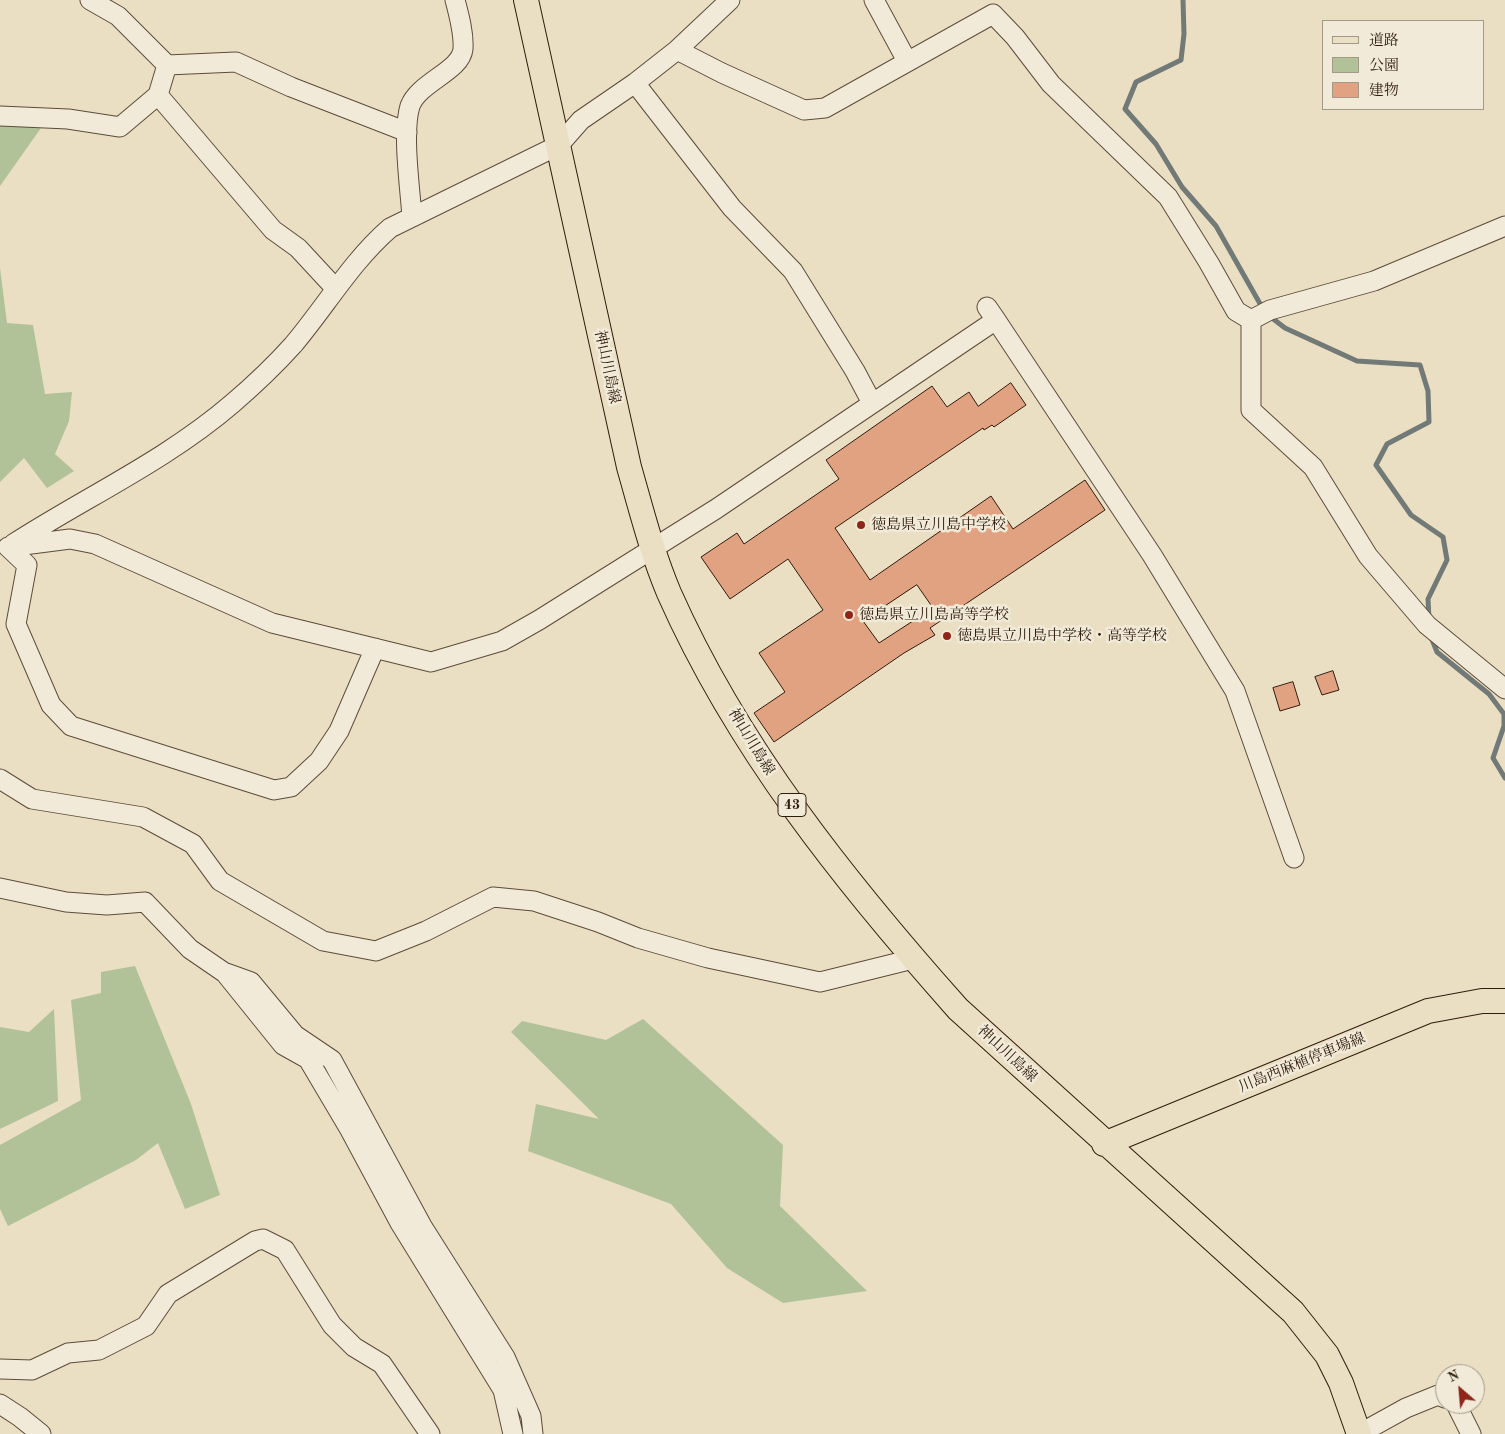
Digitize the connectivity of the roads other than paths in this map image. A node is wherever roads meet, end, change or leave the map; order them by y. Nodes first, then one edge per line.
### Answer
1 (90, 0) edge
2 (455, 0) edge
3 (526, 0) edge
4 (730, 0) edge
5 (874, 0) edge
6 (677, 50) junction
7 (907, 61) junction
8 (167, 64) junction
9 (635, 84) junction
10 (158, 95) junction
11 (0, 116) edge
12 (407, 132) junction
13 (559, 145) junction
14 (412, 216) junction
15 (1505, 226) edge
16 (336, 289) junction
17 (1260, 315) junction
18 (872, 403) junction
19 (654, 548) junction
20 (4, 551) edge
21 (375, 648) junction
22 (1505, 689) edge
23 (0, 779) edge
24 (1294, 858) dead end
25 (0, 888) edge
26 (913, 959) junction
27 (225, 973) junction
28 (1505, 1001) edge
29 (1104, 1144) junction
30 (0, 1369) edge
31 (1435, 1396) edge
32 (0, 1404) edge
33 (1461, 1414) edge
34 (41, 1434) edge
35 (430, 1434) edge
36 (513, 1434) edge
37 (533, 1434) edge
38 (1359, 1434) edge
39 (1472, 1434) edge

1 - 8 street
2 - 12 street
3 - 13 main road, 神山川島線 / 43
4 - 6 street
5 - 7 street
6 - 7 street
6 - 9 street
7 - 17 street
8 - 10 street
8 - 12 street
9 - 13 street
9 - 18 street
10 - 11 street
10 - 16 street
12 - 14 street
13 - 14 street
13 - 19 main road, 神山川島線 / 43
14 - 16 street
15 - 17 street
16 - 20 street
17 - 22 street
18 - 19 street
18 - 24 street
19 - 21 street
19 - 26 main road, 神山川島線 / 43
20 - 21 street
20 - 21 street
23 - 26 street
25 - 27 street
26 - 29 main road, 神山川島線 / 43
27 - 36 street
27 - 37 street
28 - 29 main road, 川島西麻植停車場線
29 - 38 main road, 神山川島線 / 43
30 - 35 street
31 - 38 street
32 - 34 street
33 - 39 street

